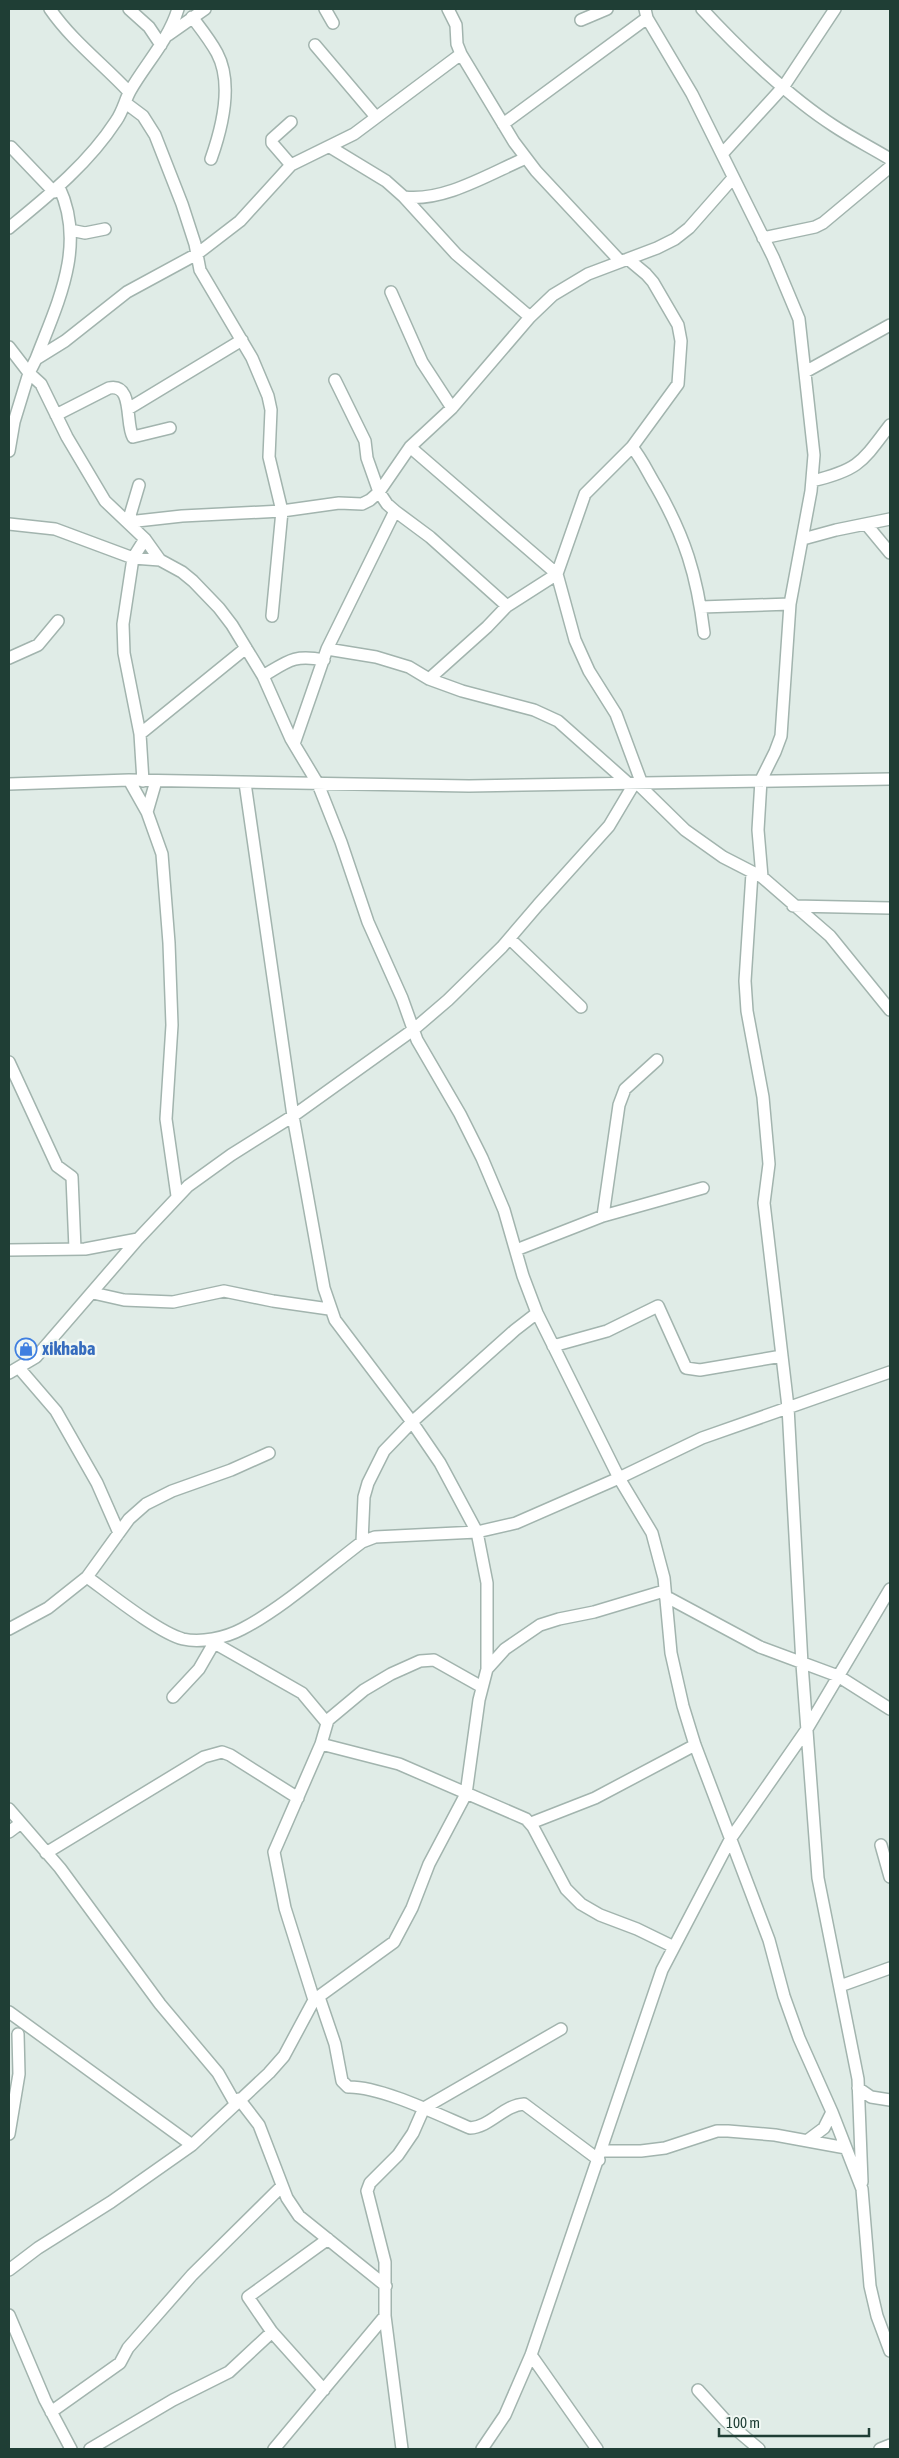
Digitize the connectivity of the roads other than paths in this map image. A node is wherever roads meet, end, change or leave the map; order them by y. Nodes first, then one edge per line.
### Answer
1 (50, 9) edge
2 (129, 9) edge
3 (205, 9) edge
4 (325, 9) edge
5 (448, 9) edge
6 (607, 9) edge
7 (702, 9) edge
8 (835, 9) edge
9 (178, 10) edge
10 (646, 14) edge
11 (190, 19) junction
12 (581, 20) dead end
13 (333, 23) dead end
14 (168, 35) junction
15 (161, 45) junction
16 (315, 45) dead end
17 (461, 54) junction
18 (784, 86) junction
19 (128, 98) junction
20 (376, 117) junction
21 (291, 122) dead end
22 (503, 124) junction
23 (330, 147) junction
24 (11, 148) dead end
25 (722, 154) junction
26 (211, 158) dead end
27 (526, 158) junction
28 (890, 159) edge
29 (290, 165) junction
30 (890, 168) edge
31 (733, 178) junction
32 (56, 190) junction
33 (404, 197) junction
34 (9, 228) edge
35 (105, 229) dead end
36 (70, 230) junction
37 (763, 238) junction
38 (197, 254) junction
39 (624, 260) junction
40 (391, 292) dead end
41 (530, 317) junction
42 (890, 325) edge
43 (242, 340) junction
44 (9, 347) edge
45 (36, 359) junction
46 (805, 372) junction
47 (29, 373) junction
48 (335, 380) dead end
49 (452, 408) junction
50 (128, 409) junction
51 (56, 415) junction
52 (890, 425) edge
53 (170, 428) dead end
54 (410, 447) junction
55 (632, 447) junction
56 (9, 450) edge
57 (812, 481) junction
58 (139, 486) dead end
59 (379, 492) junction
60 (282, 511) junction
61 (395, 511) junction
62 (890, 519) edge
63 (128, 522) junction
64 (9, 524) edge
65 (866, 524) junction
66 (145, 539) junction
67 (803, 539) junction
68 (890, 553) edge
69 (132, 558) junction
70 (160, 560) junction
71 (558, 574) junction
72 (790, 604) junction
73 (507, 606) junction
74 (701, 607) junction
75 (272, 616) dead end
76 (58, 621) dead end
77 (704, 633) dead end
78 (246, 648) junction
79 (327, 649) junction
80 (9, 658) edge
81 (324, 660) junction
82 (263, 676) junction
83 (429, 679) junction
84 (140, 734) junction
85 (294, 744) junction
86 (890, 779) edge
87 (129, 780) junction
88 (761, 780) junction
89 (143, 781) junction
90 (156, 781) junction
91 (245, 783) junction
92 (9, 784) edge
93 (318, 784) junction
94 (636, 784) junction
95 (147, 812) junction
96 (757, 875) junction
97 (793, 906) junction
98 (890, 908) edge
99 (510, 939) junction
100 (581, 1007) dead end
101 (890, 1010) edge
102 (413, 1030) junction
103 (657, 1060) dead end
104 (9, 1062) edge
105 (293, 1116) junction
106 (703, 1188) dead end
107 (177, 1196) junction
108 (603, 1216) junction
109 (138, 1239) junction
110 (111, 1245) junction
111 (75, 1249) junction
112 (9, 1250) edge
113 (516, 1250) junction
114 (124, 1258) junction
115 (93, 1293) junction
116 (330, 1308) junction
117 (537, 1313) junction
118 (553, 1346) junction
119 (782, 1356) junction
120 (14, 1370) edge
121 (890, 1372) edge
122 (788, 1407) junction
123 (412, 1422) junction
124 (269, 1453) dead end
125 (619, 1478) junction
126 (477, 1532) junction
127 (119, 1533) junction
128 (362, 1542) junction
129 (87, 1578) junction
130 (890, 1589) edge
131 (665, 1593) junction
132 (9, 1629) edge
133 (212, 1641) junction
134 (802, 1664) junction
135 (487, 1669) junction
136 (838, 1676) junction
137 (482, 1687) junction
138 (173, 1696) dead end
139 (890, 1709) edge
140 (327, 1723) junction
141 (807, 1729) junction
142 (321, 1744) junction
143 (695, 1745) junction
144 (466, 1794) junction
145 (298, 1798) junction
146 (9, 1809) edge
147 (531, 1823) junction
148 (21, 1824) junction
149 (9, 1832) edge
150 (731, 1838) junction
151 (881, 1845) dead end
152 (46, 1853) junction
153 (890, 1877) edge
154 (674, 1947) junction
155 (890, 1968) edge
156 (840, 1986) junction
157 (316, 1999) junction
158 (9, 2012) edge
159 (29, 2026) junction
160 (561, 2029) dead end
161 (13, 2037) edge
162 (858, 2088) junction
163 (871, 2096) junction
164 (890, 2100) edge
165 (237, 2101) junction
166 (858, 2105) junction
167 (424, 2108) junction
168 (832, 2112) junction
169 (9, 2134) edge
170 (606, 2138) junction
171 (808, 2140) junction
172 (192, 2145) junction
173 (846, 2148) junction
174 (619, 2151) junction
175 (601, 2155) junction
176 (282, 2186) junction
177 (862, 2189) junction
178 (328, 2239) junction
179 (9, 2270) edge
180 (386, 2286) junction
181 (9, 2315) edge
182 (385, 2316) junction
183 (272, 2332) junction
184 (890, 2351) edge
185 (532, 2355) junction
186 (324, 2390) junction
187 (698, 2390) dead end
188 (51, 2412) junction
189 (890, 2445) edge
190 (71, 2449) edge
191 (90, 2449) edge
192 (274, 2449) edge
193 (402, 2449) edge
194 (482, 2449) edge
195 (597, 2449) edge
196 (760, 2449) edge
197 (880, 2449) edge

1 - 19 street
2 - 15 street
3 - 11 street
4 - 13 street
5 - 17 street
6 - 12 street
7 - 18 street
8 - 18 street
9 - 11 street
9 - 14 street
10 - 22 street
10 - 25 street
11 - 14 street
11 - 26 street
14 - 15 street
15 - 19 street
16 - 20 street
17 - 20 street
17 - 22 street
18 - 25 street
18 - 28 street
19 - 32 street
19 - 38 street
20 - 23 street
21 - 29 street
22 - 27 street
23 - 29 street
23 - 33 street
24 - 32 street
25 - 31 street
27 - 33 street
27 - 39 street
29 - 38 street
30 - 37 street
31 - 37 street
31 - 39 street
32 - 34 street
32 - 36 street
33 - 41 street
35 - 36 street
36 - 45 street
37 - 46 street
38 - 43 street
38 - 45 street
39 - 41 street
39 - 55 street
40 - 49 street
41 - 49 street
42 - 46 street
43 - 50 street
43 - 60 street
44 - 47 street
45 - 47 street
46 - 57 street
47 - 51 street
47 - 56 street
48 - 59 street
49 - 54 street
50 - 51 street
50 - 53 street
51 - 63 street
52 - 57 street
54 - 59 street
54 - 71 street
55 - 71 street
55 - 74 street
57 - 67 street
58 - 63 street
59 - 60 street
59 - 61 street
60 - 63 street
60 - 75 street
61 - 73 street
61 - 79 street
62 - 65 street
63 - 66 street
64 - 69 street
65 - 67 street
65 - 68 street
66 - 69 street
66 - 70 street
67 - 72 street
69 - 70 street
69 - 84 street
70 - 78 street
71 - 73 street
71 - 94 street
72 - 74 street
72 - 88 street
73 - 83 street
74 - 77 street
76 - 80 street
78 - 82 street
78 - 84 street
79 - 81 street
79 - 83 street
81 - 82 street
81 - 85 street
82 - 85 street
83 - 94 street
84 - 89 street
85 - 93 street
86 - 88 street
87 - 89 street
87 - 92 street
87 - 95 street
88 - 94 street
88 - 96 street
89 - 90 street
90 - 91 street
90 - 95 street
91 - 93 street
91 - 105 street
93 - 94 street
93 - 102 street
94 - 96 street
94 - 99 street
95 - 107 street
96 - 97 street
96 - 119 street
97 - 98 street
97 - 101 street
99 - 100 street
99 - 102 street
102 - 105 street
102 - 113 street
103 - 108 street
104 - 111 street
105 - 107 street
105 - 116 street
106 - 108 street
107 - 109 street
108 - 113 street
109 - 110 street
109 - 114 street
110 - 111 street
110 - 114 street
111 - 112 street
113 - 117 street
114 - 115 street
115 - 116 street
115 - 120 street
116 - 123 street
117 - 118 street
117 - 123 street
118 - 119 street
118 - 125 street
119 - 122 street
120 - 127 street
121 - 122 street
122 - 125 street
122 - 134 street
123 - 126 street
123 - 128 street
124 - 127 street
125 - 126 street
125 - 131 street
126 - 128 street
126 - 135 street
127 - 129 street
128 - 133 street
129 - 132 street
129 - 133 street
130 - 136 street
131 - 134 street
131 - 135 street
131 - 143 street
133 - 138 street
133 - 140 street
134 - 136 street
134 - 141 street
135 - 137 street
136 - 139 street
136 - 141 street
137 - 140 street
137 - 144 street
140 - 142 street
141 - 150 street
141 - 156 street
142 - 144 street
142 - 145 street
143 - 147 street
143 - 150 street
144 - 147 street
144 - 157 street
145 - 152 street
145 - 157 street
146 - 148 street
147 - 154 street
148 - 149 street
148 - 152 street
150 - 154 street
150 - 168 street
151 - 153 street
152 - 165 street
154 - 170 street
155 - 156 street
156 - 162 street
157 - 165 street
157 - 167 street
158 - 159 street
159 - 161 street
159 - 172 street
160 - 167 street
161 - 169 street
162 - 163 street
162 - 166 street
163 - 164 street
163 - 166 street
165 - 172 street
165 - 176 street
166 - 177 street
167 - 175 street
167 - 180 street
168 - 171 street
168 - 173 street
170 - 174 street
170 - 175 street
171 - 173 street
171 - 174 street
172 - 179 street
173 - 177 street
174 - 175 street
175 - 185 street
176 - 178 street
176 - 188 street
177 - 184 street
178 - 180 street
178 - 183 street
180 - 182 street
181 - 188 street
182 - 186 street
182 - 193 street
183 - 186 street
183 - 191 street
185 - 194 street
185 - 195 street
186 - 192 street
187 - 196 street
188 - 190 street
189 - 197 street

